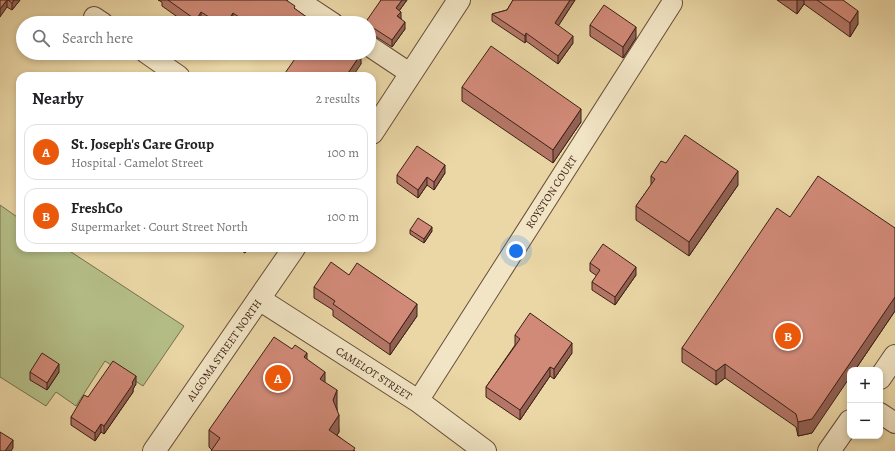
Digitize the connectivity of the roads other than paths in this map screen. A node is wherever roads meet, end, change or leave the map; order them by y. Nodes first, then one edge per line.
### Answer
1 (298, 0) edge
2 (459, 0) edge
3 (672, 3) dead end
4 (322, 16) edge
5 (376, 51) edge
6 (156, 60) edge
7 (173, 72) edge
8 (412, 74) junction
9 (376, 127) edge
10 (291, 252) edge
11 (259, 300) junction
12 (895, 356) edge
13 (883, 374) edge
14 (418, 401) junction
15 (883, 415) edge
16 (895, 424) edge
17 (847, 425) edge
18 (154, 451) edge
19 (485, 451) edge
20 (829, 451) edge

1 - 4 street
2 - 8 street
3 - 14 street, ROYSTON COURT
5 - 8 street
6 - 7 street
8 - 9 street
10 - 11 street, ALGOMA STREET NORTH
11 - 14 street, CAMELOT STREET
11 - 18 street, ALGOMA STREET NORTH
12 - 13 street
14 - 19 street, CAMELOT STREET
15 - 16 street
17 - 20 street

